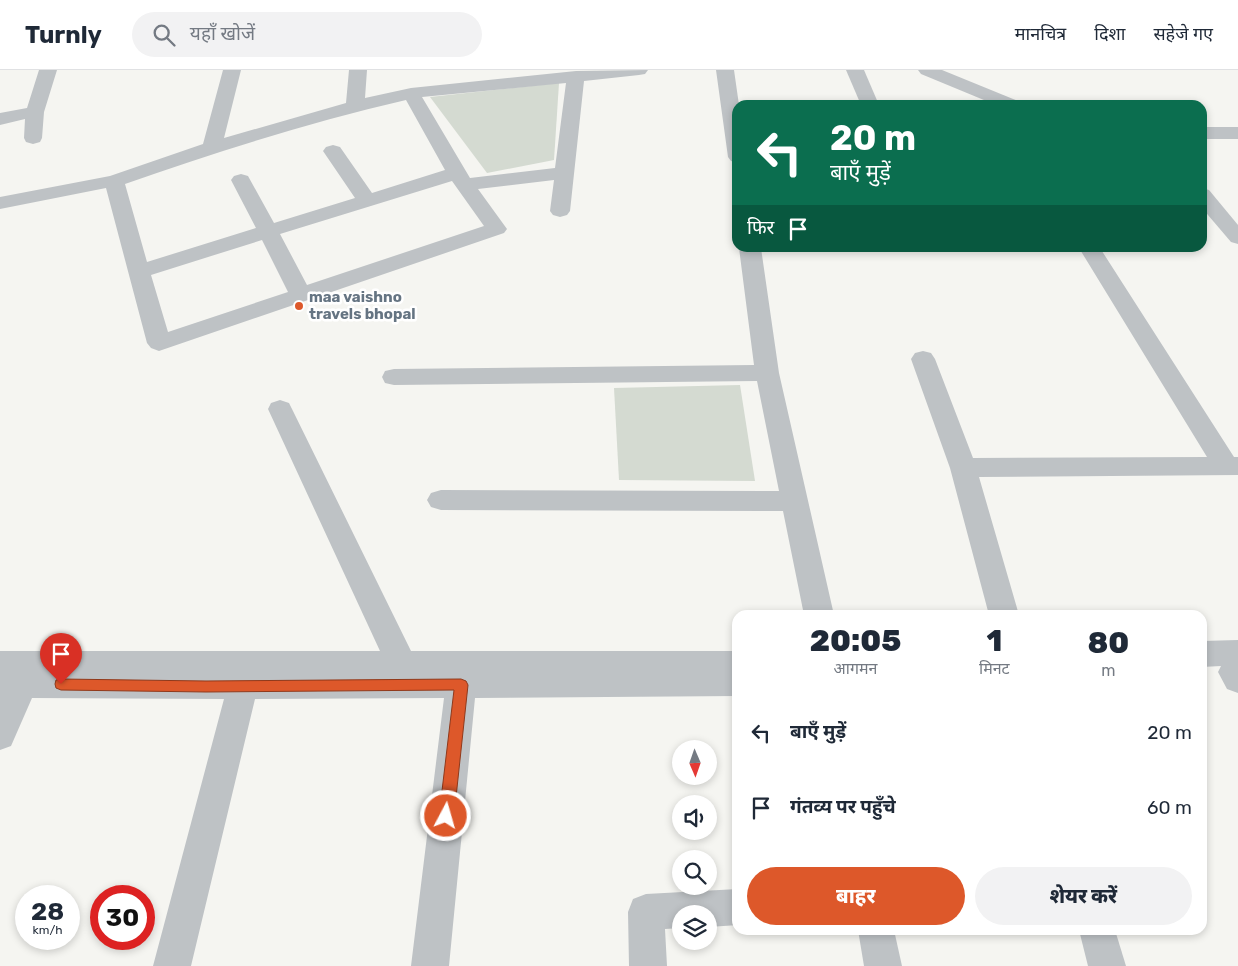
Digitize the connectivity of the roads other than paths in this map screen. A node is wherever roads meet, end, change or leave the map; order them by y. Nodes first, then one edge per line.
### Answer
1 (48, 70) edge
2 (232, 70) edge
3 (358, 70) edge
4 (639, 70) edge
5 (726, 70) edge
6 (856, 70) edge
7 (927, 70) edge
8 (576, 76) junction
9 (411, 93) junction
10 (868, 100) edge
11 (1000, 100) edge
12 (355, 106) junction
13 (35, 112) junction
14 (732, 114) edge
15 (0, 119) edge
16 (1207, 133) edge
17 (1238, 133) edge
18 (33, 138) dead end
19 (212, 147) junction
20 (333, 150) dead end
21 (564, 173) junction
22 (460, 179) junction
23 (241, 180) dead end
24 (114, 181) junction
25 (1207, 198) edge
26 (367, 200) junction
27 (0, 203) edge
28 (560, 211) dead end
29 (1229, 215) edge
30 (266, 230) junction
31 (1238, 238) edge
32 (751, 252) edge
33 (1093, 252) edge
34 (140, 270) junction
35 (301, 295) junction
36 (923, 359) dead end
37 (767, 373) junction
38 (394, 377) dead end
39 (280, 409) dead end
40 (1232, 466) edge
41 (963, 468) junction
42 (441, 500) dead end
43 (794, 501) junction
44 (817, 610) edge
45 (1003, 610) edge
46 (1207, 656) edge
47 (0, 664) edge
48 (732, 664) edge
49 (402, 665) junction
50 (1237, 669) edge
51 (1207, 672) edge
52 (246, 676) junction
53 (18, 677) edge
54 (732, 684) edge
55 (461, 685) junction
56 (0, 736) edge
57 (732, 907) edge
58 (877, 935) edge
59 (1098, 935) edge
60 (172, 966) edge
61 (430, 966) edge
62 (648, 966) edge
63 (883, 966) edge
64 (1107, 966) edge

1 - 13 street
2 - 19 street
3 - 12 street
4 - 8 street
5 - 14 street
6 - 10 street
7 - 11 street
8 - 9 street
8 - 21 street
9 - 12 street
9 - 22 street
12 - 19 street
13 - 15 street
13 - 18 street
16 - 17 street
19 - 24 street
20 - 26 street
21 - 22 street
21 - 28 street
22 - 26 street
22 - 35 street
23 - 30 street
24 - 27 street
24 - 34 street
25 - 29 street
26 - 30 street
29 - 31 street
30 - 34 street
30 - 35 street
32 - 37 street
33 - 40 street
34 - 35 street
36 - 41 street
37 - 38 street
37 - 43 street
39 - 49 street
40 - 41 street
41 - 45 street
42 - 43 street
43 - 44 street
46 - 50 street
47 - 53 street
48 - 49 street
49 - 52 street
50 - 51 street
52 - 53 street
52 - 55 street
52 - 60 street
53 - 56 street
54 - 55 street
55 - 61 street
57 - 62 street
58 - 63 street
59 - 64 street

